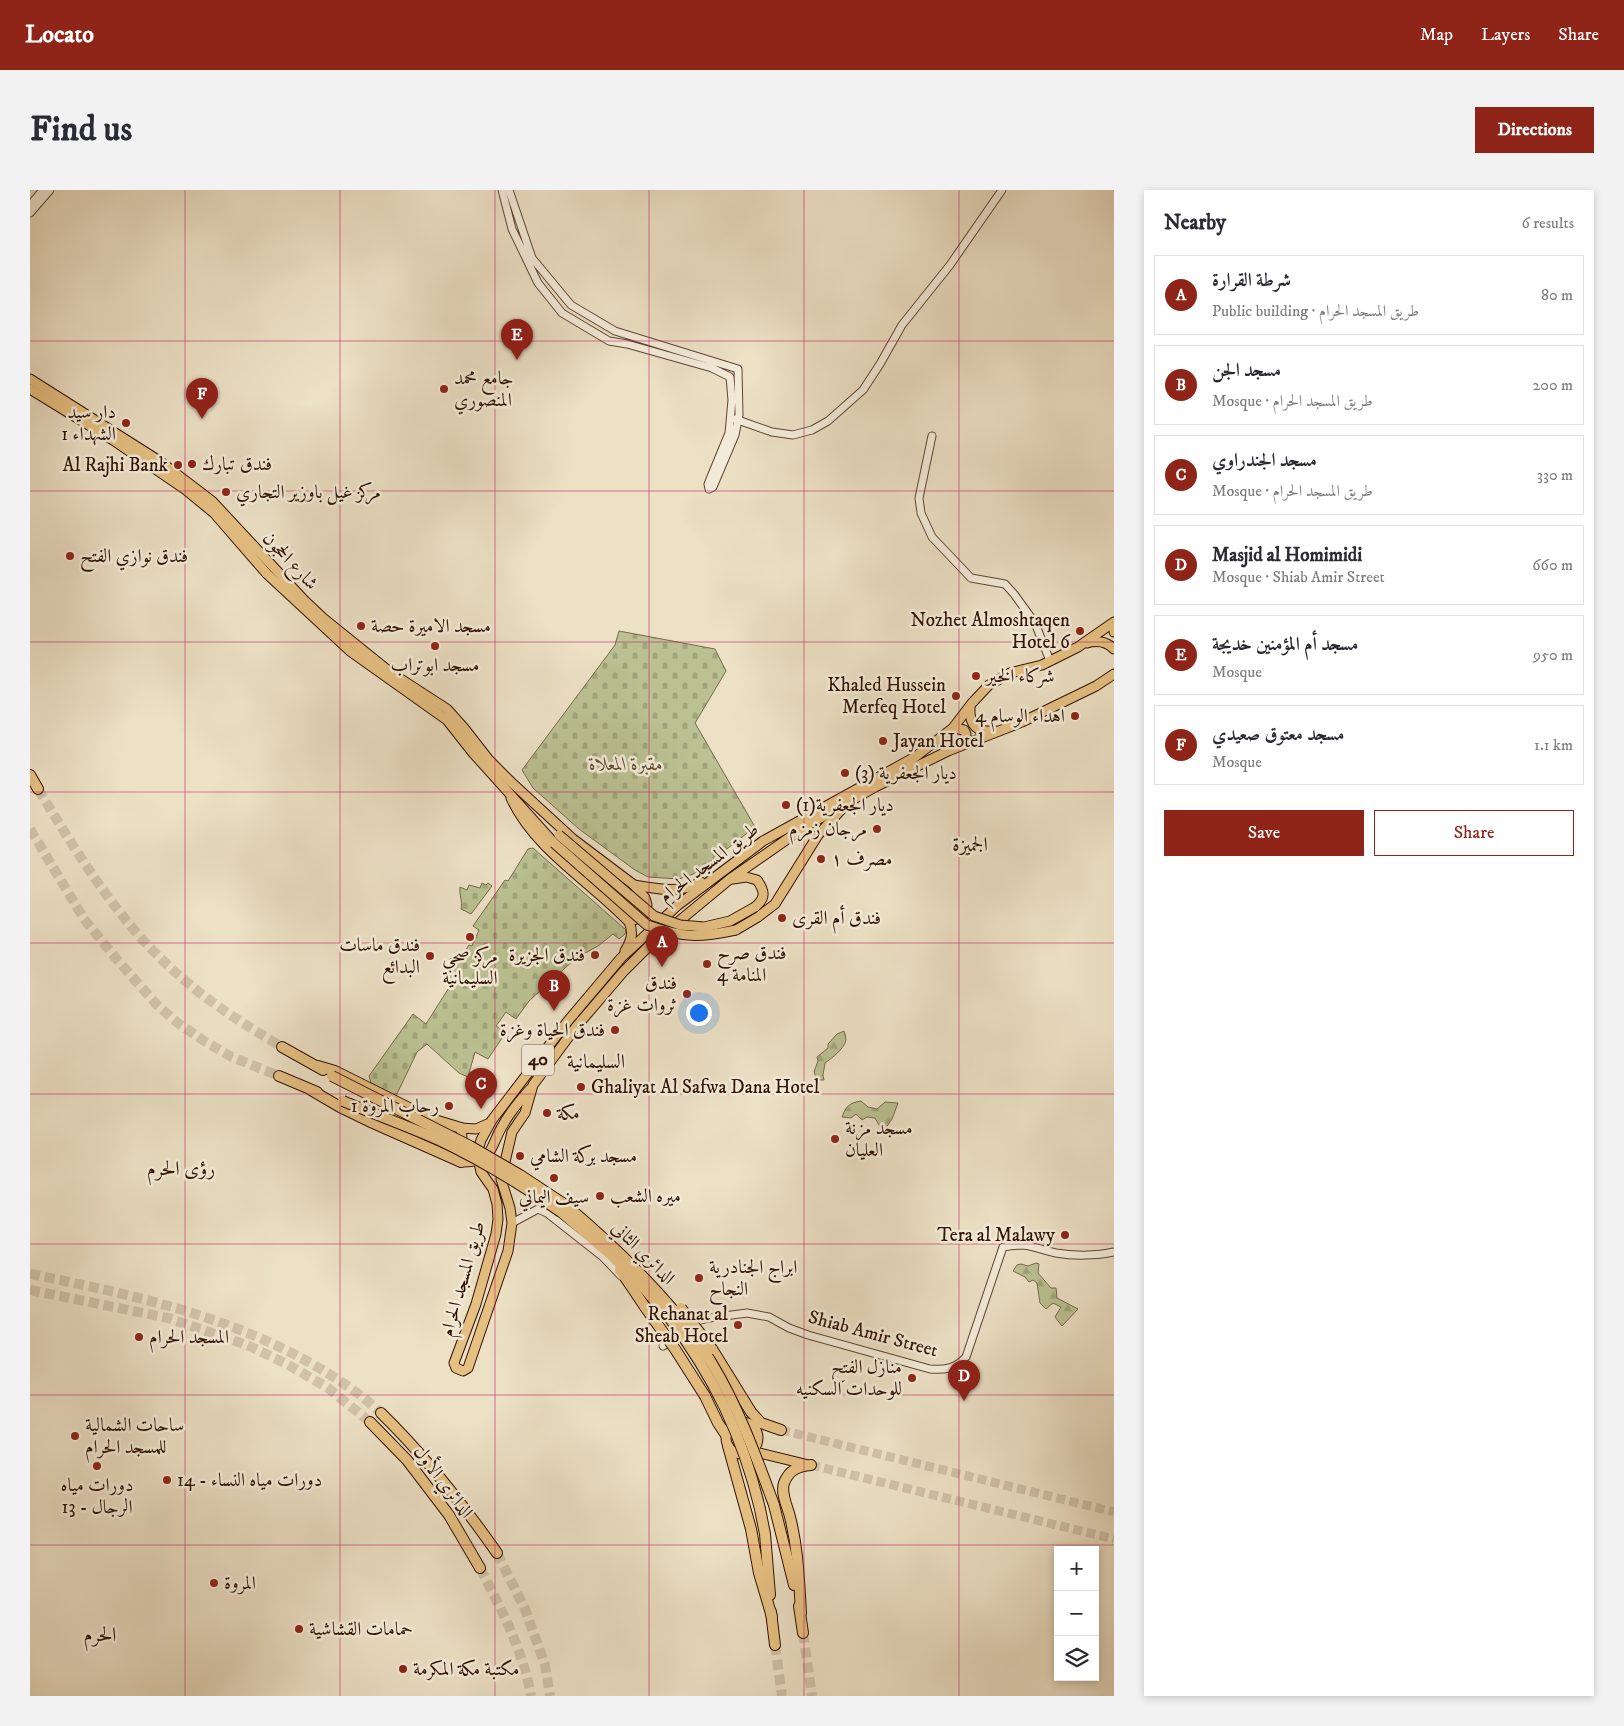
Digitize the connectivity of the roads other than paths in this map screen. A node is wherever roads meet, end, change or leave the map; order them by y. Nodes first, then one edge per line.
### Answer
1 (43, 190) edge
2 (50, 190) edge
3 (502, 190) edge
4 (509, 190) edge
5 (1002, 190) edge
6 (30, 205) edge
7 (30, 213) edge
8 (731, 366) junction
9 (730, 377) junction
10 (30, 380) edge
11 (30, 389) edge
12 (734, 418) junction
13 (932, 436) dead end
14 (1114, 622) edge
15 (1082, 645) junction
16 (1114, 648) edge
17 (1050, 661) junction
18 (1114, 670) edge
19 (1112, 677) edge
20 (970, 707) junction
21 (953, 728) junction
22 (1002, 731) junction
23 (964, 744) junction
24 (30, 775) edge
25 (509, 785) junction
26 (38, 788) tunnel mouth
27 (849, 802) junction
28 (557, 839) junction
29 (725, 869) junction
30 (730, 879) junction
31 (634, 885) junction
32 (621, 914) junction
33 (621, 958) junction
34 (282, 1047) tunnel mouth
35 (333, 1074) junction
36 (279, 1076) tunnel mouth
37 (533, 1085) junction
38 (341, 1104) junction
39 (490, 1123) junction
40 (462, 1128) junction
41 (499, 1131) junction
42 (445, 1155) junction
43 (478, 1160) junction
44 (461, 1162) junction
45 (481, 1172) junction
46 (564, 1209) junction
47 (512, 1223) junction
48 (610, 1249) junction
49 (1114, 1252) edge
50 (629, 1285) junction
51 (674, 1312) junction
52 (663, 1346) dead end
53 (381, 1413) tunnel mouth
54 (370, 1422) tunnel mouth
55 (753, 1426) junction
56 (781, 1430) joint
57 (726, 1435) junction
58 (728, 1446) junction
59 (751, 1451) junction
60 (811, 1465) joint
61 (497, 1553) tunnel mouth
62 (480, 1568) tunnel mouth
63 (801, 1613) junction
64 (772, 1617) junction
65 (804, 1632) tunnel mouth
66 (775, 1645) tunnel mouth

1 - 6 street
2 - 7 street
3 - 9 street
4 - 8 street
5 - 12 street
8 - 9 street
8 - 12 street
9 - 12 street
10 - 25 main road, شارع الحجون
11 - 25 main road, شارع الحجون
12 - 12 street
13 - 17 street
14 - 15 main road, طريق المسجد الحرام / 40
15 - 16 main road
15 - 17 main road, طريق المسجد الحرام / 40
17 - 20 main road, طريق المسجد الحرام / 40
18 - 19 main road
19 - 22 main road, طريق المسجد الحرام
20 - 21 main road, طريق المسجد الحرام / 40
20 - 22 main road
21 - 23 main road
21 - 29 main road, طريق المسجد الحرام / 40
22 - 23 main road, طريق المسجد الحرام
23 - 27 main road, طريق المسجد الحرام
24 - 26 highway
25 - 28 main road
25 - 31 main road
25 - 32 main road
27 - 28 main road, bridge
27 - 30 main road, طريق المسجد الحرام
28 - 30 main road, bridge
29 - 31 main road
29 - 33 main road, طريق المسجد الحرام / 40
30 - 37 main road, طريق المسجد الحرام
31 - 32 main road
32 - 33 main road
33 - 39 main road, طريق المسجد الحرام / 40
34 - 35 highway, الدائري الثاني
35 - 40 highway
35 - 46 highway, الدائري الثاني, bridge
36 - 38 highway, الدائري الثاني
37 - 41 main road
37 - 47 main road, طريق المسجد الحرام
38 - 42 highway
38 - 46 highway, الدائري الثاني, bridge
39 - 40 main road
39 - 41 main road
39 - 43 main road, طريق المسجد الحرام / 40
40 - 42 main road
41 - 43 main road
42 - 44 highway
43 - 44 main road
43 - 45 main road, طريق المسجد الحرام / 40
44 - 45 main road
45 - 47 main road, طريق المسجد الحرام
46 - 48 highway, الدائري الثاني
47 - 50 street
48 - 50 highway
48 - 51 highway, الدائري الثاني
48 - 51 highway
49 - 52 street, Shiab Amir Street
50 - 57 highway, bridge
51 - 56 highway, bridge
51 - 63 highway, الدائري الثاني, bridge
51 - 64 highway, الدائري الثاني, bridge
53 - 61 highway, الدائري الأول
54 - 62 highway, الدائري الأول
55 - 56 main road
55 - 57 main road
55 - 59 main road
57 - 58 main road
58 - 59 main road
58 - 64 highway
59 - 60 main road
60 - 63 highway
63 - 65 highway, الدائري الثاني
64 - 66 highway, الدائري الثاني

